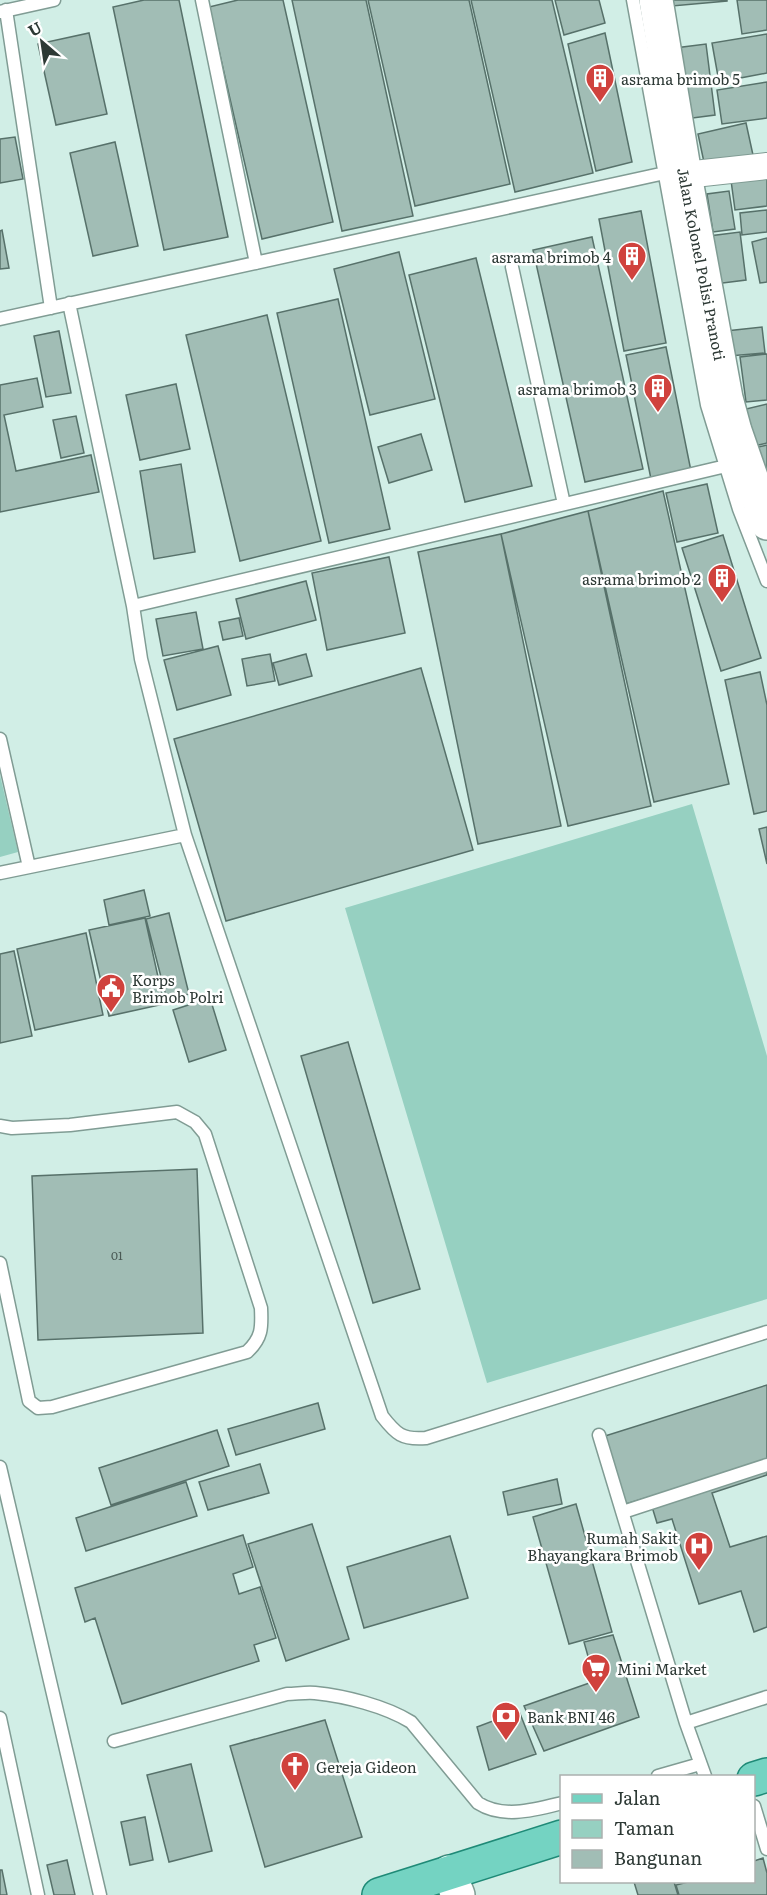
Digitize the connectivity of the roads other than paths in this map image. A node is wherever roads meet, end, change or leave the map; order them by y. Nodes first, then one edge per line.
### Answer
1 (54, 0) edge
2 (202, 0) edge
3 (633, 0) edge
4 (656, 0) edge
5 (3, 11) edge
6 (767, 166) edge
7 (676, 174) junction
8 (256, 263) junction
9 (512, 267) dead end
10 (69, 303) junction
11 (51, 308) junction
12 (0, 319) edge
13 (726, 466) junction
14 (564, 504) junction
15 (767, 523) edge
16 (767, 581) edge
17 (133, 606) junction
18 (0, 739) edge
19 (185, 835) junction
20 (29, 867) junction
21 (0, 873) edge
22 (0, 1126) edge
23 (0, 1263) edge
24 (767, 1332) edge
25 (599, 1435) dead end
26 (767, 1465) edge
27 (0, 1467) edge
28 (3, 1494) edge
29 (623, 1512) junction
30 (767, 1697) edge
31 (0, 1718) edge
32 (686, 1723) junction
33 (114, 1741) dead end
34 (703, 1770) edge
35 (666, 1775) edge
36 (560, 1803) edge
37 (755, 1812) edge
38 (560, 1837) edge
39 (767, 1849) edge
40 (454, 1883) edge
41 (38, 1895) edge
42 (100, 1895) edge
43 (378, 1895) edge

1 - 5 lane
2 - 8 lane
3 - 7 lane
4 - 7 street, Jalan Kolonel Polisi Pranoti
5 - 11 lane
6 - 7 street
7 - 8 lane
7 - 13 lane
7 - 15 street, Jalan Kolonel Polisi Pranoti
8 - 10 lane
9 - 14 lane
10 - 11 lane
10 - 17 lane
11 - 12 lane
13 - 14 lane
13 - 16 lane
14 - 17 lane
17 - 19 lane
18 - 20 lane
19 - 20 lane
19 - 24 lane
20 - 21 lane
22 - 23 lane
25 - 29 lane
26 - 29 lane
27 - 28 lane
28 - 42 lane
29 - 32 lane
30 - 32 lane
31 - 41 lane
32 - 34 lane
33 - 36 lane
34 - 35 lane
37 - 39 lane
38 - 40 main road
40 - 43 main road

